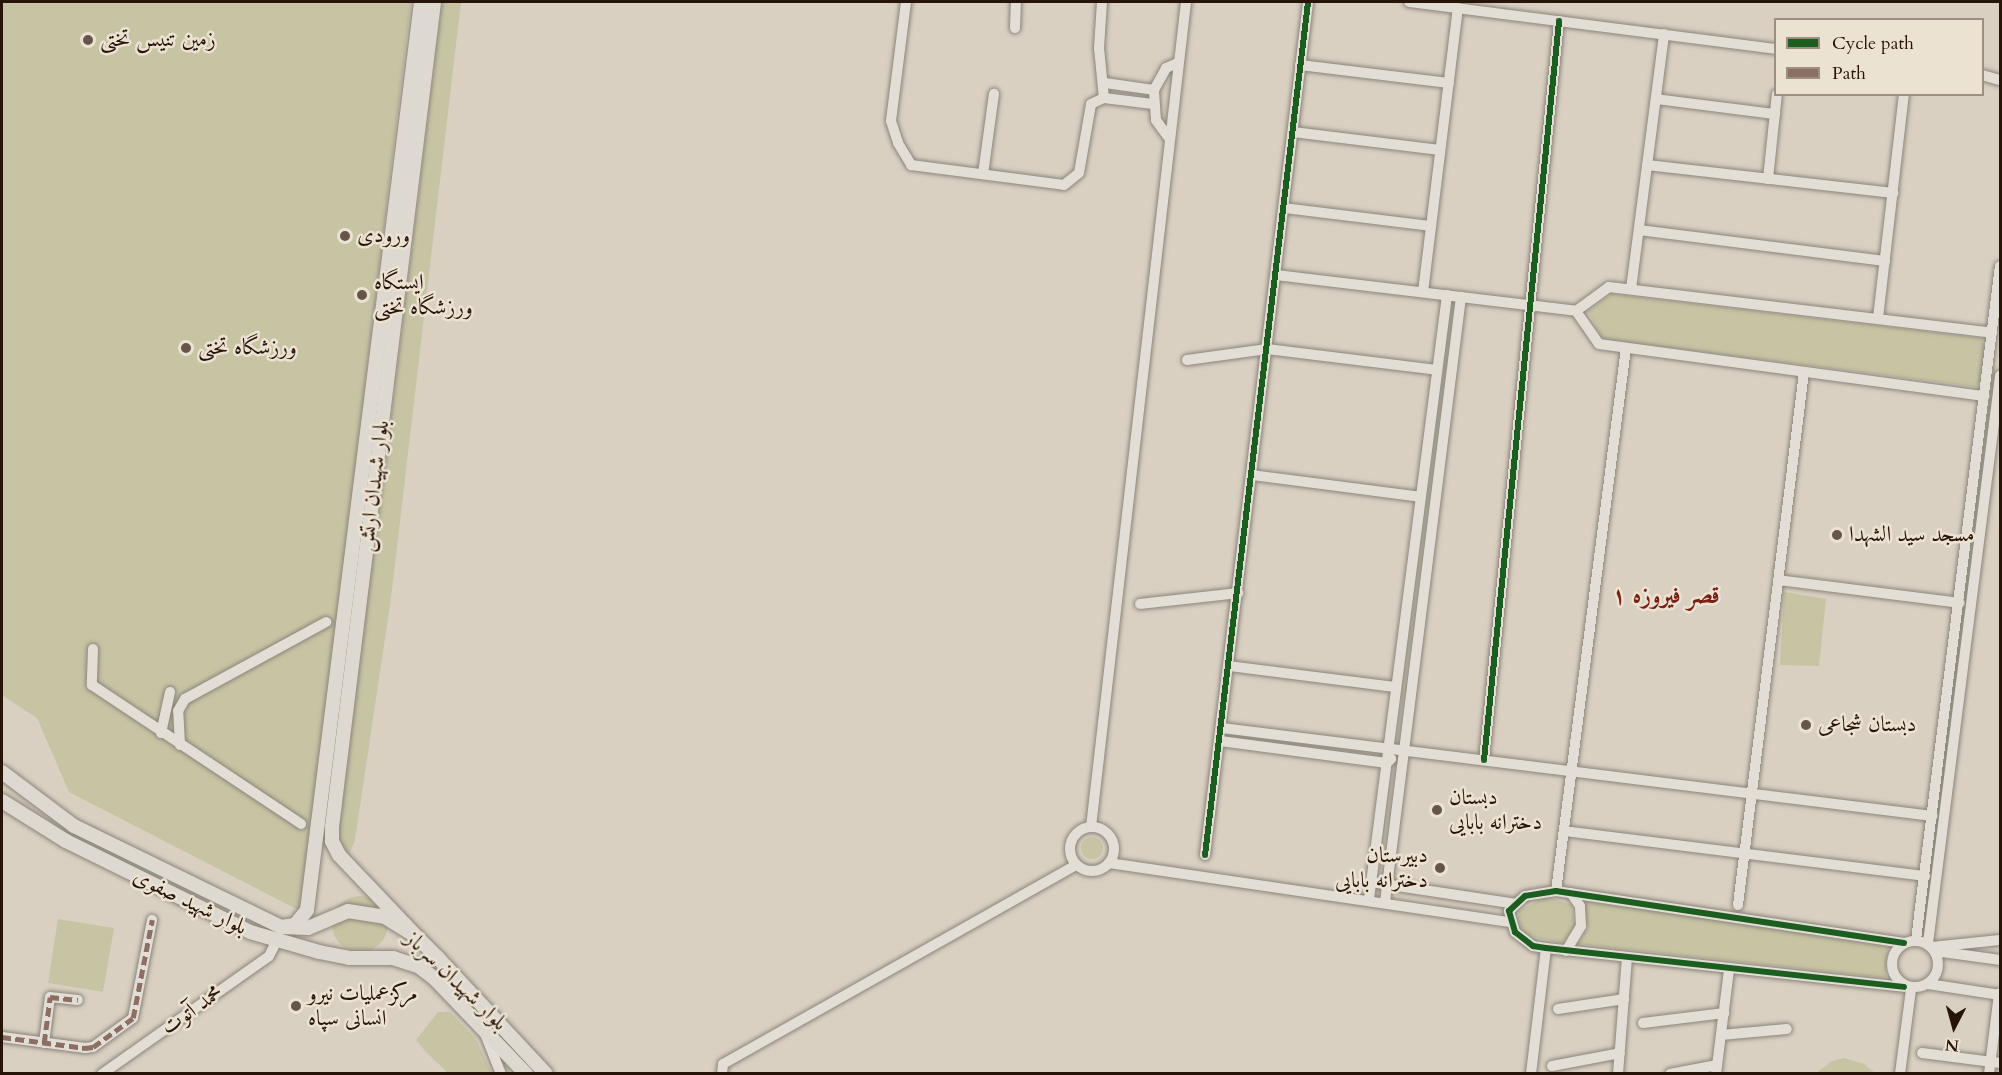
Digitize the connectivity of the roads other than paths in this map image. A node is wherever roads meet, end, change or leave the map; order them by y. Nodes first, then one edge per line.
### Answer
1 (421, 2) edge
2 (434, 2) edge
3 (906, 2) edge
4 (1016, 2) edge
5 (1102, 2) edge
6 (1186, 2) edge
7 (1308, 2) edge
8 (1409, 2) edge
9 (1458, 8) junction
10 (1559, 21) junction
11 (1015, 28) dead end
12 (1664, 34) junction
13 (1774, 49) edge
14 (1178, 63) junction
15 (1300, 65) junction
16 (1984, 75) edge
17 (2001, 80) edge
18 (1105, 83) junction
19 (1449, 83) junction
20 (1154, 90) junction
21 (994, 94) dead end
22 (1777, 96) edge
23 (1904, 96) edge
24 (1104, 98) junction
25 (1656, 99) junction
26 (1153, 104) junction
27 (1775, 114) junction
28 (1293, 132) junction
29 (1169, 138) junction
30 (1440, 150) junction
31 (1647, 165) junction
32 (983, 174) junction
33 (1768, 179) junction
34 (1893, 193) junction
35 (1284, 208) junction
36 (1431, 226) junction
37 (1639, 230) junction
38 (1885, 261) junction
39 (2001, 266) edge
40 (1276, 275) junction
41 (1631, 289) junction
42 (1423, 292) junction
43 (1447, 295) junction
44 (1461, 297) junction
45 (1530, 305) junction
46 (1576, 311) junction
47 (1878, 318) junction
48 (1992, 333) junction
49 (1626, 348) junction
50 (1267, 349) junction
51 (1187, 360) dead end
52 (1995, 360) edge
53 (1437, 370) junction
54 (1804, 372) junction
55 (2001, 376) edge
56 (1985, 396) junction
57 (1252, 475) junction
58 (1421, 497) junction
59 (1778, 580) junction
60 (1238, 593) junction
61 (1960, 603) junction
62 (1140, 604) dead end
63 (326, 621) dead end
64 (93, 649) dead end
65 (1229, 666) junction
66 (1396, 687) junction
67 (170, 692) dead end
68 (1222, 728) junction
69 (161, 733) junction
70 (1220, 741) junction
71 (180, 745) junction
72 (1388, 748) junction
73 (1404, 750) junction
74 (1484, 760) junction
75 (1386, 763) junction
76 (1572, 771) junction
77 (2, 772) edge
78 (1752, 793) junction
79 (2, 801) edge
80 (1933, 816) junction
81 (300, 824) dead end
82 (1091, 827) junction
83 (1564, 831) junction
84 (1744, 854) junction
85 (1205, 855) dead end
86 (1109, 863) junction
87 (1076, 865) junction
88 (1925, 876) junction
89 (1371, 882) junction
90 (1387, 885) junction
91 (1556, 891) junction
92 (1571, 893) junction
93 (1369, 899) junction
94 (1385, 902) junction
95 (1516, 904) junction
96 (1738, 905) dead end
97 (152, 920) dead end
98 (318, 922) joint
99 (1510, 922) junction
100 (281, 927) junction
101 (418, 938) junction
102 (1916, 940) junction
103 (2001, 940) edge
104 (276, 942) junction
105 (1904, 943) junction
106 (1932, 947) junction
107 (1546, 948) junction
108 (1566, 951) junction
109 (393, 958) joint
110 (1627, 958) junction
111 (2001, 960) edge
112 (1729, 970) junction
113 (1928, 984) junction
114 (1907, 988) junction
115 (2000, 994) edge
116 (1624, 999) junction
117 (78, 1000) dead end
118 (1558, 1009) dead end
119 (1724, 1013) junction
120 (478, 1023) junction
121 (1643, 1023) dead end
122 (1787, 1029) dead end
123 (1721, 1035) junction
124 (2, 1037) edge
125 (44, 1043) junction
126 (1620, 1053) junction
127 (1922, 1053) dead end
128 (1552, 1066) dead end
129 (1993, 1066) edge
130 (1717, 1069) edge
131 (102, 1074) edge
132 (501, 1074) edge
133 (526, 1074) edge
134 (546, 1074) edge
135 (722, 1074) edge
136 (1531, 1074) edge
137 (1618, 1074) edge
138 (1670, 1074) edge
139 (1900, 1074) edge

1 - 100 main road, بلوار شهیدان ارتش
2 - 101 main road, بلوار شهیدان ارتش
3 - 32 street
4 - 11 street
5 - 18 street
6 - 14 street
7 - 15 street
8 - 9 street
9 - 10 street
9 - 19 street
10 - 12 street
10 - 45 street
12 - 13 street
12 - 25 street
14 - 20 street
14 - 29 street
15 - 19 street
15 - 28 street
16 - 17 street
18 - 20 street
18 - 24 street
19 - 30 street
20 - 26 street
21 - 32 street
22 - 27 street
23 - 34 street
24 - 26 street
24 - 32 street
25 - 27 street
25 - 31 street
26 - 29 street
27 - 33 street
28 - 30 street
28 - 35 street
29 - 82 street
30 - 36 street
31 - 33 street
31 - 37 street
33 - 34 street
34 - 38 street
35 - 36 street
35 - 40 street
36 - 42 street
37 - 38 street
37 - 41 street
38 - 47 street
39 - 48 street
40 - 42 street
40 - 50 street
41 - 46 street
41 - 47 street
42 - 43 street
43 - 44 street
43 - 53 street
44 - 45 street
44 - 73 street
45 - 46 street
45 - 74 street
46 - 49 street
47 - 48 street
48 - 52 street
49 - 54 street
49 - 76 street
50 - 51 street
50 - 53 street
50 - 57 street
52 - 56 street
53 - 58 street
54 - 56 street
54 - 59 street
55 - 106 street
56 - 61 street
57 - 58 street
57 - 60 street
58 - 66 street
59 - 61 street
59 - 78 street
60 - 62 street
60 - 65 street
61 - 80 street
63 - 71 street
64 - 69 street
65 - 66 street
65 - 68 street
66 - 72 street
67 - 69 street
68 - 70 street
68 - 72 street
69 - 71 street
70 - 75 street
70 - 85 street
71 - 81 street
72 - 73 street
72 - 75 street
73 - 74 street
73 - 75 street
73 - 90 street
74 - 76 street
75 - 89 street
76 - 78 street
76 - 83 street
77 - 100 main road, بلوار شهید صفوی
78 - 80 street
78 - 84 street
79 - 104 main road, بلوار شهید صفوی
80 - 88 street
82 - 86 street
82 - 87 street
83 - 84 street
83 - 91 street
84 - 88 street
84 - 96 street
86 - 87 street
86 - 93 street
87 - 135 street
88 - 102 street
89 - 90 street
89 - 93 street
90 - 94 street
90 - 95 street
91 - 92 street
91 - 95 street
92 - 105 street
92 - 108 street
93 - 94 street
94 - 99 street
95 - 99 street
97 - 125 street
98 - 100 main road, بلوار شهید صفوی
98 - 101 main road, بلوار شهیدان سرباز
99 - 107 street
101 - 134 main road, بلوار شهیدان سرباز
102 - 105 street
102 - 106 street
103 - 106 street
104 - 109 main road, بلوار شهید صفوی
104 - 131 street, محمد آتوت
105 - 114 street
106 - 111 street
106 - 113 street
107 - 108 street
107 - 136 street
108 - 110 street
109 - 120 main road, بلوار شهیدان سرباز
110 - 112 street
110 - 116 street
112 - 114 street
112 - 119 street
113 - 114 street
113 - 115 street
114 - 139 street
115 - 129 street
116 - 118 street
116 - 126 street
117 - 125 street
119 - 121 street
119 - 123 street
120 - 132 street
120 - 133 main road, بلوار شهیدان سرباز
122 - 123 street
123 - 130 street
124 - 125 street
126 - 128 street
126 - 137 street
127 - 129 street
130 - 138 street

